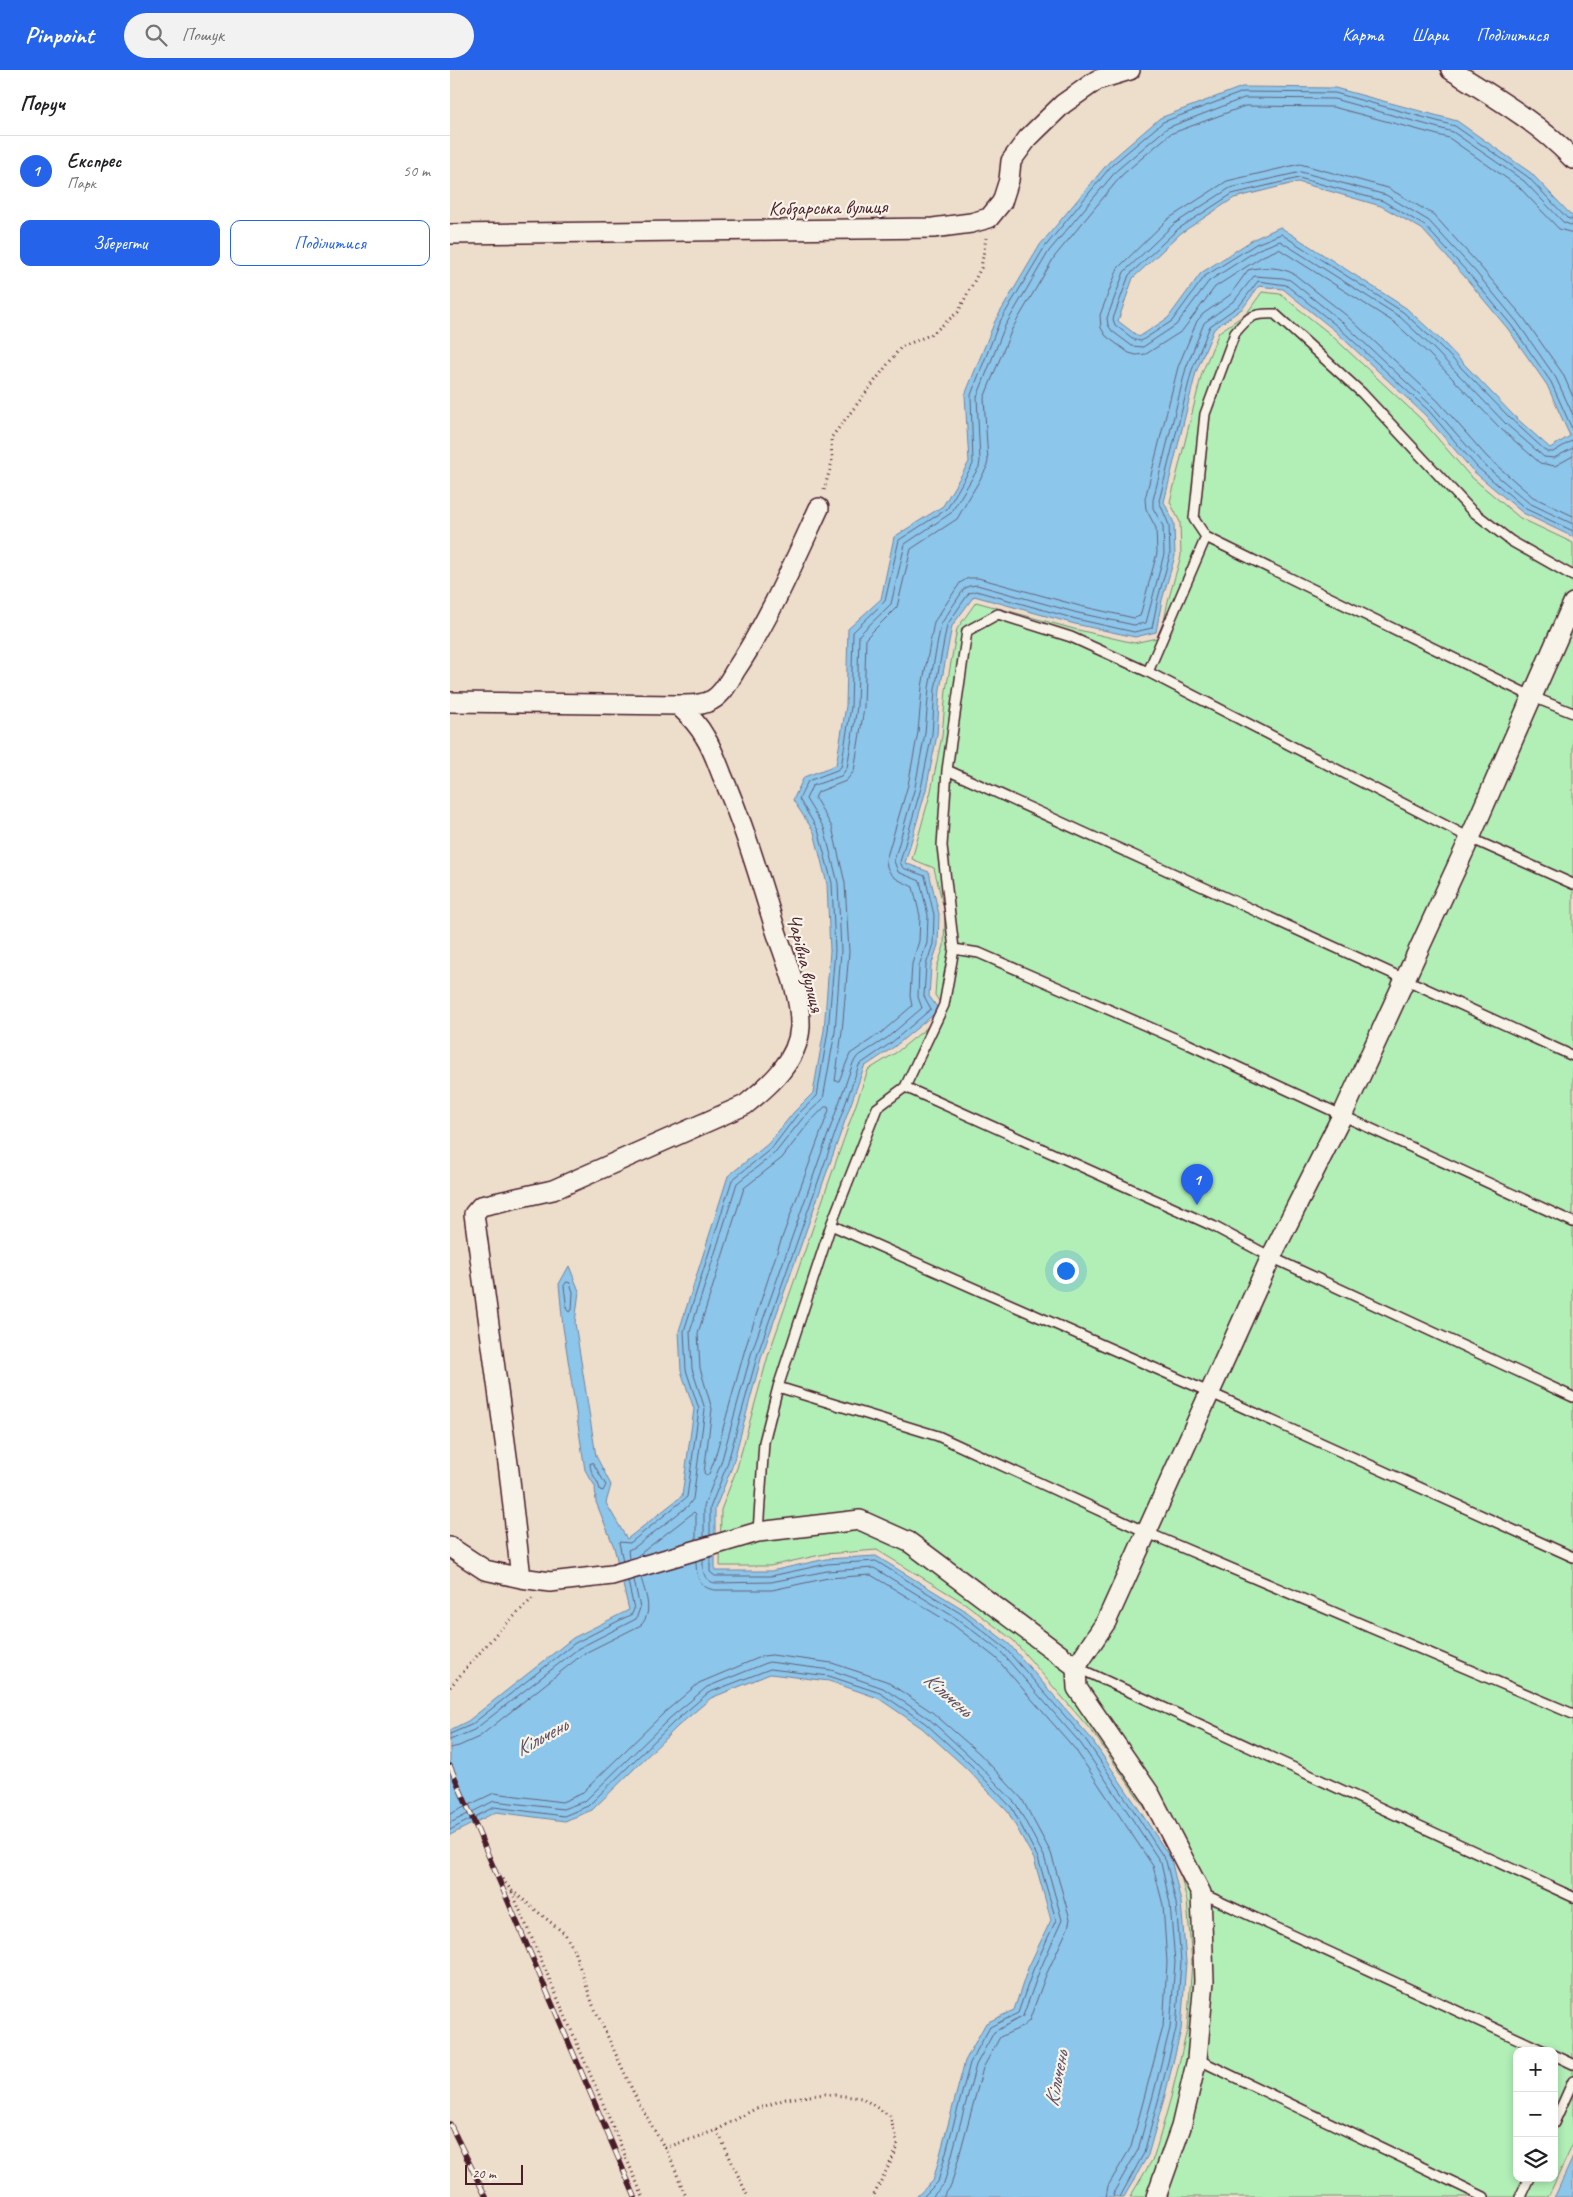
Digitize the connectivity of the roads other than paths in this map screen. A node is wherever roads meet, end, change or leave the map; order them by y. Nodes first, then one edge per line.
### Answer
1 (1130, 70) edge
2 (1452, 70) edge
3 (1573, 159) edge
4 (450, 234) edge
5 (819, 508) road end
6 (1206, 537) junction
7 (1573, 576) edge
8 (1573, 603) edge
9 (1148, 672) junction
10 (1533, 697) junction
11 (450, 702) edge
12 (678, 705) junction
13 (1573, 713) edge
14 (947, 770) junction
15 (1470, 838) junction
16 (1573, 884) edge
17 (954, 949) junction
18 (1404, 978) junction
19 (1573, 1056) edge
20 (905, 1088) junction
21 (1342, 1116) junction
22 (1573, 1222) edge
23 (831, 1224) junction
24 (1271, 1257) junction
25 (778, 1387) junction
26 (1211, 1393) junction
27 (1573, 1397) edge
28 (758, 1532) junction
29 (1148, 1533) junction
30 (450, 1547) edge
31 (1573, 1557) edge
32 (521, 1578) junction
33 (1076, 1667) junction
34 (1573, 1714) edge
35 (1201, 1893) junction
36 (1573, 1897) edge
37 (1535, 2047) edge
38 (1197, 2058) junction
39 (1558, 2058) edge
40 (1573, 2064) edge
41 (1573, 2081) edge
42 (1558, 2114) edge
43 (1527, 2182) edge
44 (1156, 2197) edge
45 (1484, 2197) edge
46 (1520, 2197) edge

1 - 4 street, Кобзарська вулиця
2 - 3 street
5 - 12 street
6 - 7 lane
6 - 9 lane
6 - 10 lane
8 - 10 street
9 - 14 lane
9 - 15 lane
10 - 13 lane
10 - 15 street
11 - 12 street
12 - 32 street, Чарівна вулиця
14 - 17 lane
14 - 18 lane
15 - 16 lane
15 - 18 street
17 - 20 lane
17 - 21 lane
18 - 19 lane
18 - 21 street
20 - 23 lane
20 - 24 lane
21 - 22 lane
21 - 24 street
23 - 25 lane
23 - 26 lane
24 - 26 street
24 - 27 lane
25 - 28 lane
25 - 29 lane
26 - 29 street
26 - 31 lane
28 - 32 street
28 - 33 street
29 - 33 street
29 - 34 lane
30 - 32 street
33 - 35 street
33 - 36 lane
35 - 37 lane
35 - 38 street
38 - 44 street
38 - 45 lane
39 - 40 lane
41 - 42 lane
43 - 46 lane

